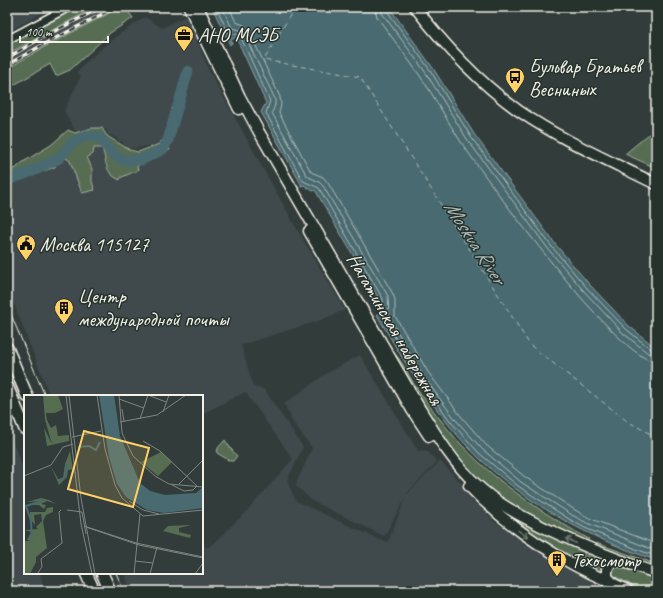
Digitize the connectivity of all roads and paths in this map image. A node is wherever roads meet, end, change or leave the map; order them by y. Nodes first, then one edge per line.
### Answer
1 (69, 7) edge
2 (189, 7) edge
3 (198, 7) edge
4 (416, 7) edge
5 (7, 40) edge
6 (656, 184) edge
7 (7, 348) edge
8 (7, 386) edge
9 (27, 395) edge
10 (24, 426) edge
11 (620, 561) junction
12 (656, 573) edge
13 (86, 574) edge
14 (102, 574) edge
15 (614, 584) junction
16 (94, 591) edge
17 (110, 591) edge
18 (628, 591) edge

1 - 5 street
2 -> 15 main road, Нагатинская набережная
11 -> 3 main road, Нагатинская набережная
4 - 6 main road
7 - 9 main road
8 - 10 main road
11 - 12 main road, Нагатинская набережная
11 - 15 main road
13 - 16 main road
14 - 17 main road
15 - 18 main road, Нагатинская набережная

